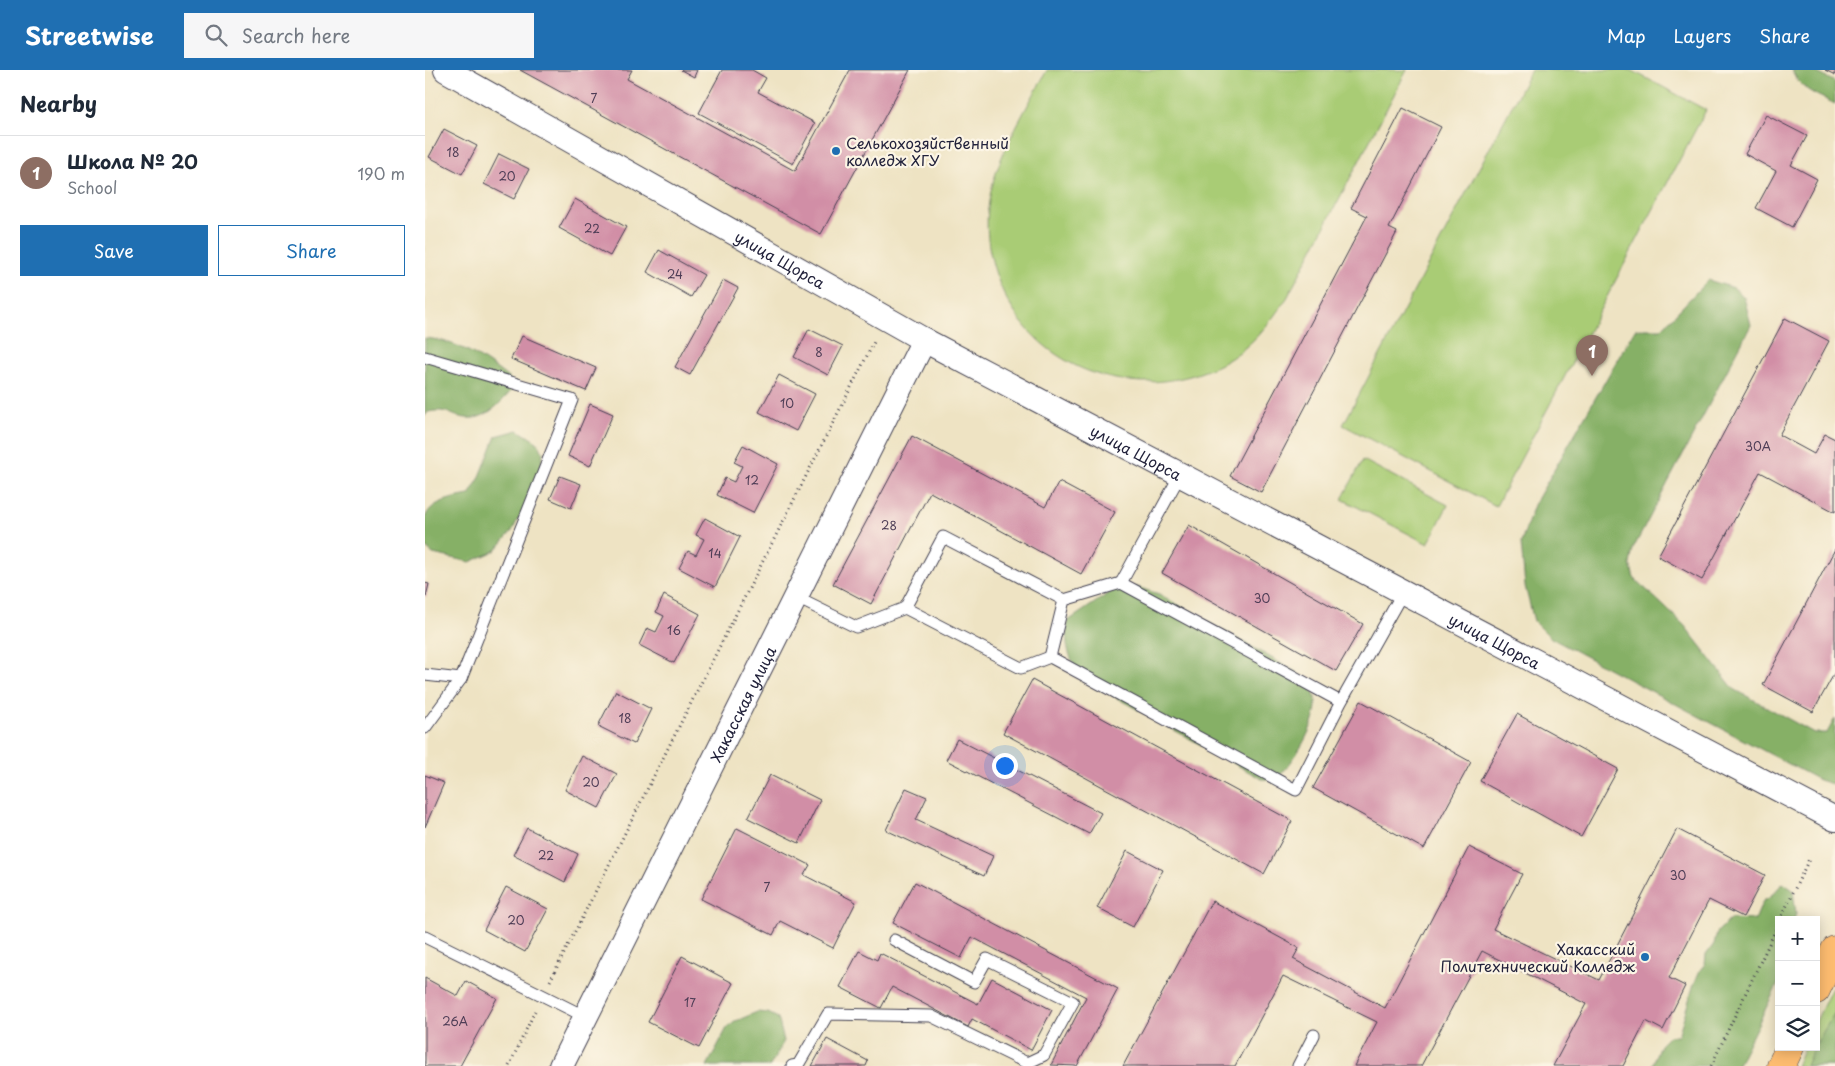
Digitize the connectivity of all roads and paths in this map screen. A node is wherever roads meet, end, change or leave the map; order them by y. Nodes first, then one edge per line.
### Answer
1 (446, 70) edge
2 (868, 335) dead end
3 (924, 340) junction
4 (425, 357) edge
5 (1180, 475) junction
6 (1121, 583) junction
7 (1403, 592) junction
8 (795, 597) junction
9 (1064, 600) junction
10 (905, 608) junction
11 (1049, 657) junction
12 (425, 675) edge
13 (461, 678) junction
14 (1341, 702) junction
15 (425, 728) edge
16 (1835, 819) edge
17 (1810, 857) dead end
18 (1781, 916) edge
19 (1775, 930) edge
20 (425, 937) edge
21 (894, 940) dead end
22 (1835, 950) edge
23 (1820, 982) edge
24 (543, 995) junction
25 (585, 1017) junction
26 (1314, 1035) dead end
27 (1788, 1051) edge
28 (509, 1066) edge
29 (561, 1066) edge
30 (792, 1066) edge
31 (1297, 1066) edge
32 (1711, 1066) edge
33 (1781, 1066) edge

1 - 3 street, улица Щорса
2 - 24 path
3 - 5 street, улица Щорса
3 - 8 street, Хакасская улица
4 - 13 lane
5 - 6 lane
5 - 7 street, улица Щорса
6 - 9 lane
6 - 14 lane
7 - 14 lane
7 - 16 street, улица Щорса
8 - 10 lane
8 - 25 street, Хакасская улица
9 - 10 lane
9 - 11 lane
10 - 11 lane
11 - 14 lane
12 - 13 lane
13 - 15 lane
17 - 18 path
19 - 32 path
20 - 24 lane
21 - 30 lane
22 - 23 main road
24 - 25 lane
24 - 28 path
25 - 29 street, Хакасская улица
26 - 31 lane
27 - 33 main road

